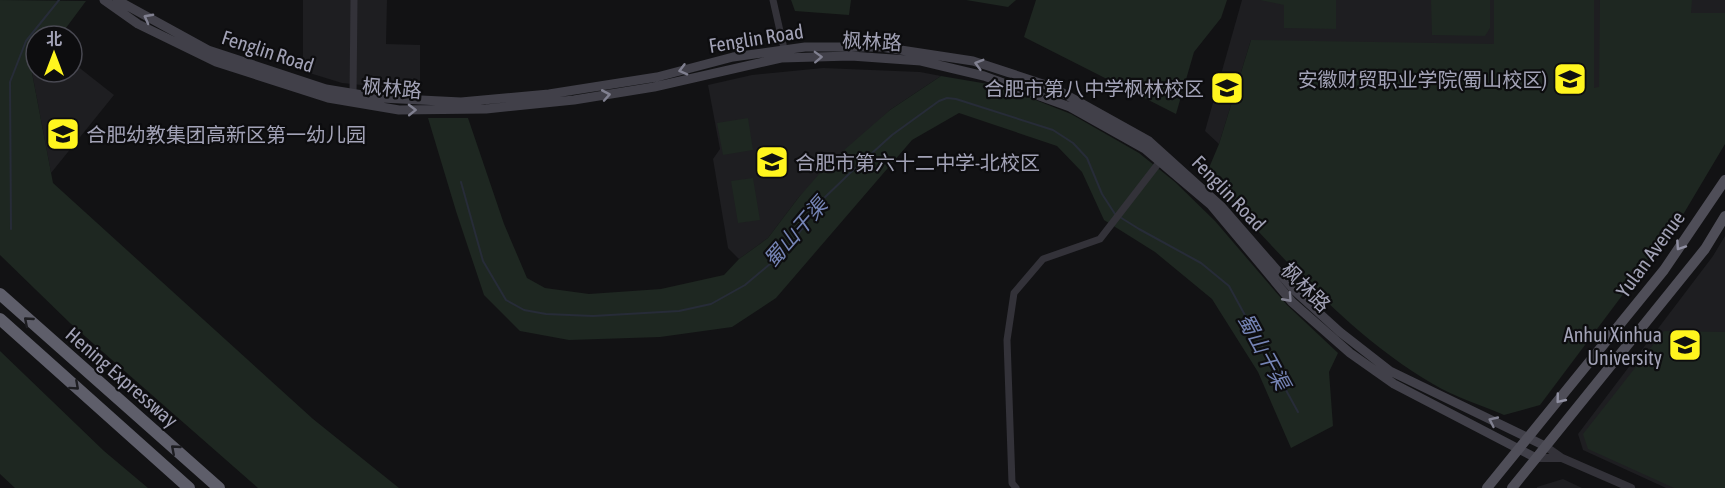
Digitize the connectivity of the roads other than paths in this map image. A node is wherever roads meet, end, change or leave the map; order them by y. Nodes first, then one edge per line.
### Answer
1 (104, 0) edge
2 (117, 0) edge
3 (354, 0) edge
4 (773, 0) edge
5 (785, 54) junction
6 (353, 98) junction
7 (1162, 158) junction
8 (1725, 180) edge
9 (1725, 216) edge
10 (0, 294) edge
11 (0, 319) edge
12 (1528, 438) junction
13 (1545, 446) junction
14 (1519, 449) junction
15 (1536, 458) junction
16 (1562, 458) junction
17 (189, 488) edge
18 (219, 488) edge
19 (1016, 488) edge
20 (1487, 488) edge
21 (1512, 488) edge
22 (1631, 488) edge

1 - 6 main road, 枫林路
6 -> 2 main road, Fenglin Road
3 - 6 street
4 - 5 street
5 - 6 main road, 枫林路
5 - 7 main road, 枫林路
12 -> 7 main road, Fenglin Road
7 -> 14 main road, 枫林路
7 - 19 street
8 -> 12 main road, Yulan Avenue
9 - 13 main road, Yulan Avenue
18 -> 10 highway, Hening Expressway
11 -> 17 highway, Hening Expressway
12 - 13 main road, Fenglin Road
12 - 14 main road, Yulan Avenue
13 - 15 main road, Yulan Avenue
13 - 16 street
14 - 15 main road, 枫林路
14 - 20 main road, Yulan Avenue
15 - 16 street
15 - 21 main road, Yulan Avenue
16 - 22 street

